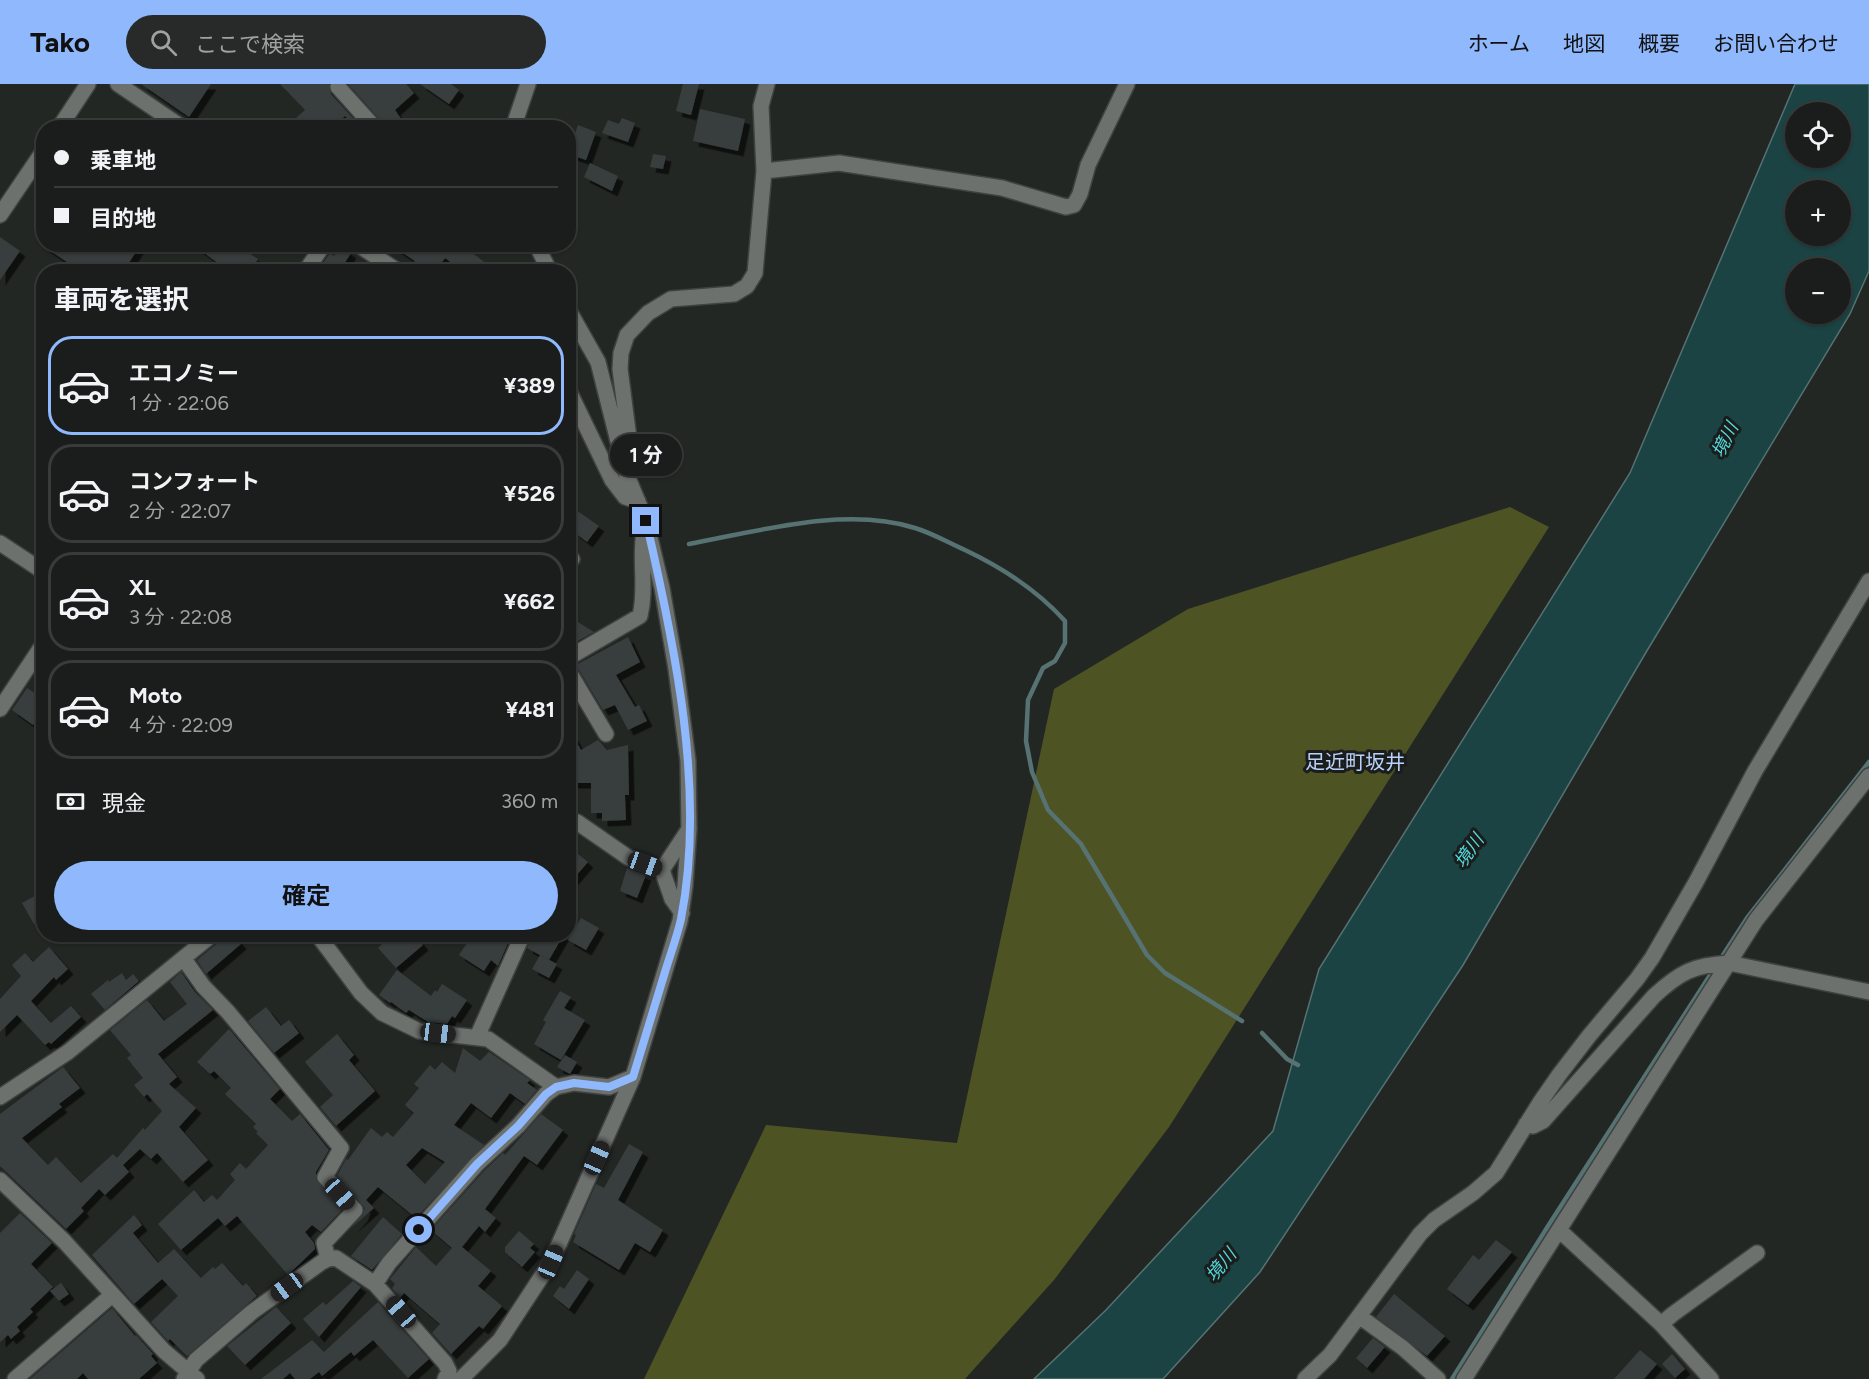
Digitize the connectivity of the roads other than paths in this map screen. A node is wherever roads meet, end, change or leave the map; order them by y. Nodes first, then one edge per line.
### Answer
1 (88, 84) edge
2 (118, 84) edge
3 (528, 84) edge
4 (767, 84) edge
5 (1127, 84) edge
6 (338, 87) dead end
7 (64, 120) edge
8 (171, 120) edge
9 (368, 120) edge
10 (516, 120) edge
11 (36, 162) edge
12 (764, 171) junction
13 (0, 215) edge
14 (369, 252) edge
15 (387, 264) edge
16 (576, 323) edge
17 (576, 406) edge
18 (626, 473) junction
19 (638, 501) junction
20 (646, 521) junction
21 (0, 543) edge
22 (36, 567) edge
23 (1869, 581) edge
24 (576, 653) edge
25 (36, 655) edge
26 (576, 683) edge
27 (0, 709) edge
28 (606, 734) dead end
29 (1869, 776) edge
30 (576, 823) edge
31 (689, 829) junction
32 (662, 870) junction
33 (682, 913) junction
34 (204, 942) edge
35 (323, 942) edge
36 (519, 942) edge
37 (184, 959) junction
38 (1729, 963) junction
39 (1869, 992) edge
40 (477, 1037) junction
41 (633, 1077) junction
42 (556, 1087) junction
43 (0, 1097) edge
44 (1526, 1124) junction
45 (0, 1180) edge
46 (1559, 1230) junction
47 (1757, 1253) dead end
48 (328, 1258) junction
49 (375, 1284) junction
50 (112, 1294) junction
51 (1359, 1316) junction
52 (1661, 1324) junction
53 (189, 1376) edge
54 (15, 1379) edge
55 (445, 1379) edge
56 (461, 1379) edge
57 (1305, 1379) edge
58 (1438, 1379) edge
59 (1464, 1379) edge
60 (1711, 1379) edge

1 - 7 street
2 - 8 street
3 - 10 street
4 - 12 street
5 - 12 street
6 - 9 street
11 - 13 street
12 - 18 street
14 - 15 street
16 - 18 street
17 - 19 street
18 - 19 street
19 - 20 street
20 - 24 street
20 - 31 street
21 - 22 street
23 - 44 street
25 - 27 street
26 - 28 street
29 - 38 street
30 - 32 street
31 - 32 street
31 - 33 street
32 - 33 street
33 - 41 street
34 - 37 street
35 - 40 street
36 - 40 street
37 - 43 street
37 - 48 street
38 - 39 street
38 - 44 street
38 - 46 street
40 - 42 street
41 - 42 street
41 - 56 street
42 - 49 street
44 - 51 street
45 - 50 street
46 - 52 street
46 - 59 street
47 - 52 street
48 - 49 street
48 - 53 street
49 - 55 street
50 - 53 street
50 - 54 street
51 - 57 street
51 - 58 street
52 - 60 street

